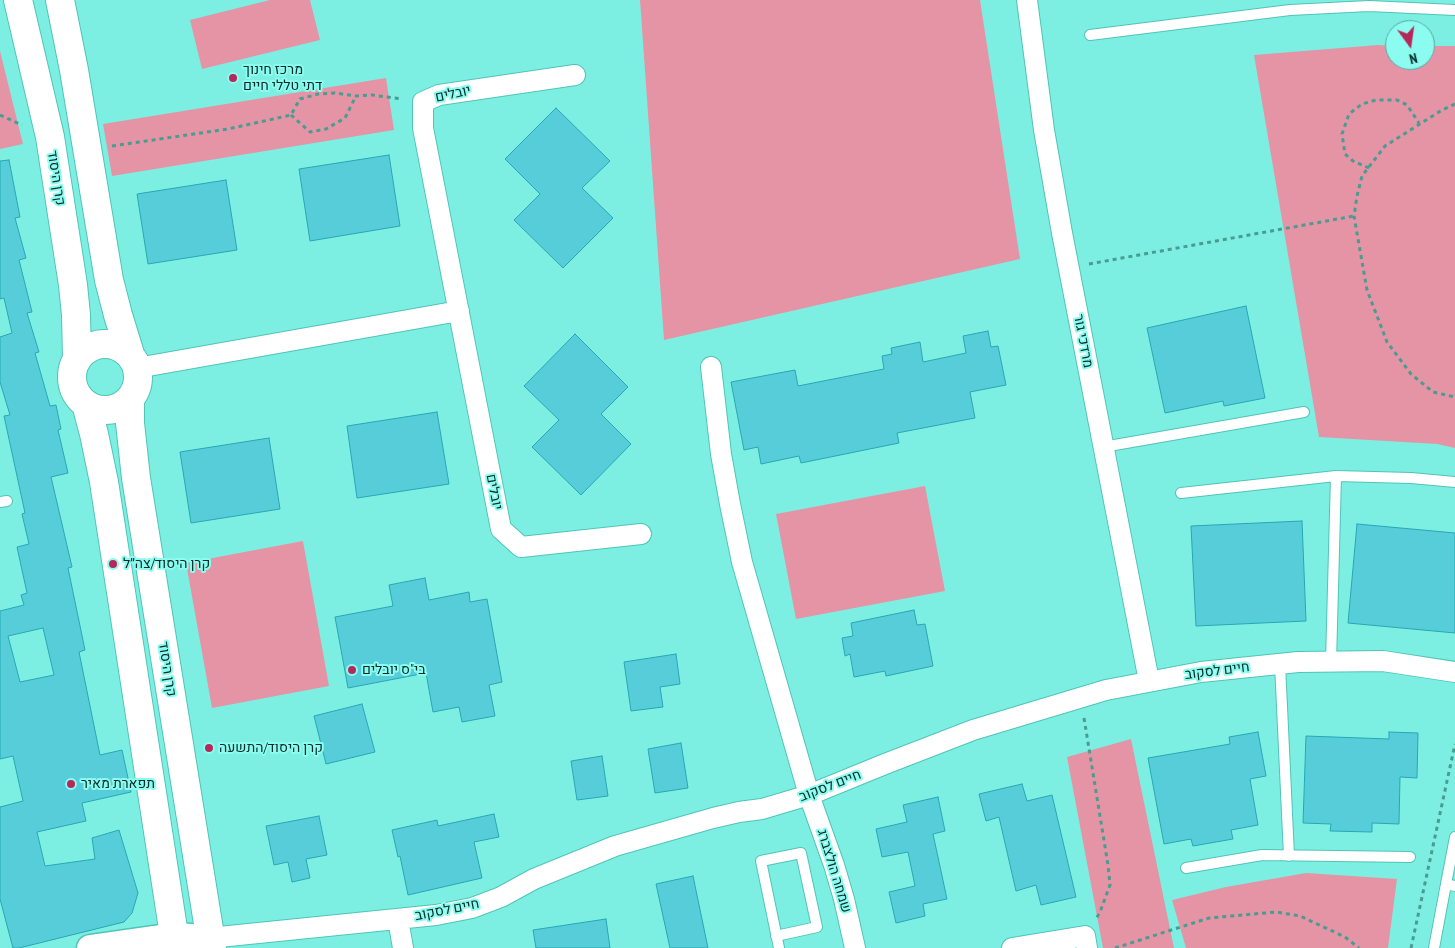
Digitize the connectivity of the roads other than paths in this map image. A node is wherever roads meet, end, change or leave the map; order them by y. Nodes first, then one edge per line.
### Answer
1 (18, 0) edge
2 (60, 0) edge
3 (1027, 0) edge
4 (1341, 4) edge
5 (1455, 10) edge
6 (1090, 35) dead end
7 (575, 75) dead end
8 (459, 311) junction
9 (77, 358) junction
10 (133, 361) junction
11 (711, 367) dead end
12 (130, 399) junction
13 (86, 404) junction
14 (1304, 412) dead end
15 (1103, 447) junction
16 (1336, 476) junction
17 (1455, 482) edge
18 (1181, 493) dead end
19 (641, 534) dead end
20 (1331, 662) junction
21 (1280, 664) junction
22 (1455, 672) edge
23 (1149, 681) junction
24 (809, 796) junction
25 (1455, 836) edge
26 (1289, 856) junction
27 (1410, 857) dead end
28 (1186, 868) dead end
29 (1451, 885) edge
30 (398, 919) junction
31 (776, 936) junction
32 (1086, 942) edge
33 (193, 944) edge
34 (90, 948) edge
35 (403, 948) edge
36 (779, 948) edge
37 (854, 948) edge
38 (1012, 948) edge
39 (1434, 948) edge

1 - 9 main road, קרן היסוד
2 - 10 main road
3 - 15 street, מרדכי גור
4 - 5 lane
4 - 6 lane
7 - 8 street, יובלים
8 - 10 street
8 - 19 street, יובלים
9 - 10 main road
9 - 13 main road
10 - 12 main road
11 - 24 street, שמחה הולצברג
12 - 13 main road
12 - 33 main road, קרן היסוד
13 - 33 main road
14 - 15 lane
15 - 23 street, מרדכי גור
16 - 17 lane
16 - 18 lane
16 - 20 lane
20 - 21 street, חיים לסקוב
20 - 22 street, חיים לסקוב
21 - 23 street, חיים לסקוב
21 - 26 lane
23 - 24 street, חיים לסקוב
24 - 30 street, חיים לסקוב
24 - 37 street, שמחה הולצברג
25 - 29 lane
26 - 27 lane
26 - 28 lane
29 - 39 lane
30 - 33 street, חיים לסקוב
30 - 35 street
31 - 31 lane
31 - 36 lane
32 - 38 street
33 - 34 street

